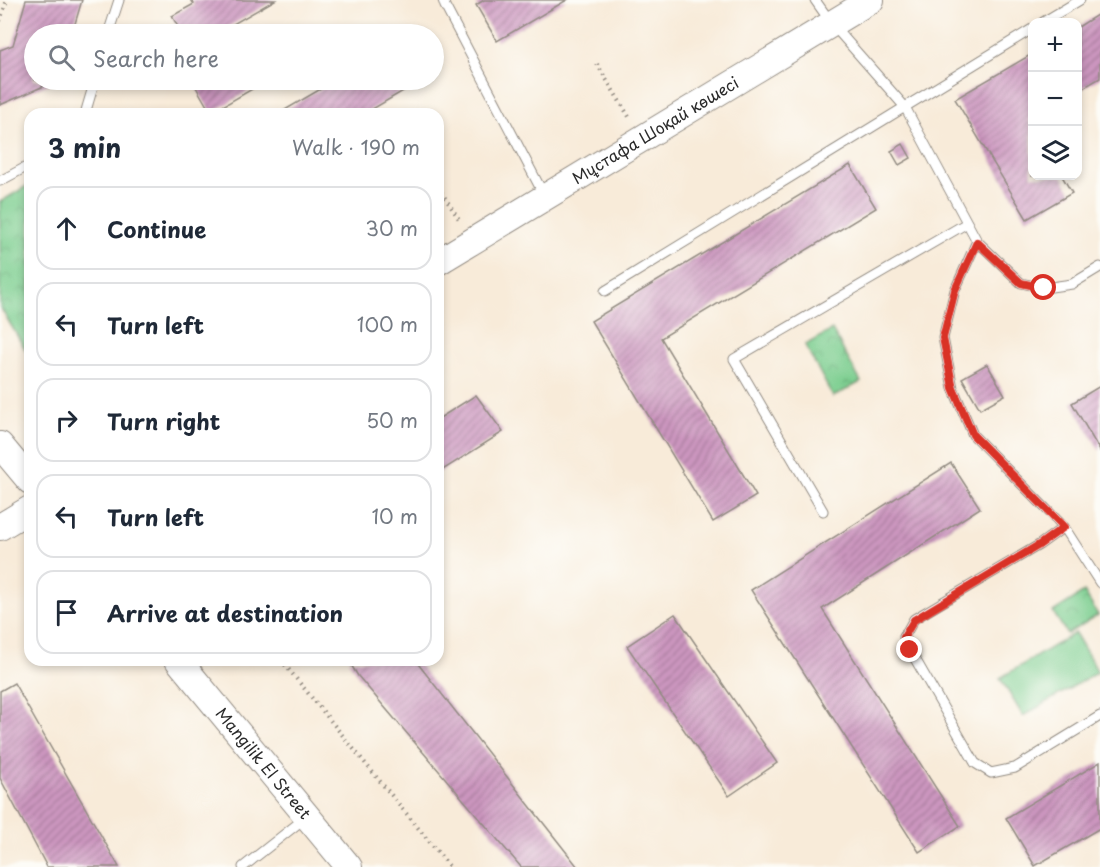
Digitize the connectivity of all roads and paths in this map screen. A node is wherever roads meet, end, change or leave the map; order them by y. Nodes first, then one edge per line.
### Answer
1 (7, 0) edge
2 (119, 0) edge
3 (443, 0) edge
4 (815, 0) edge
5 (870, 0) edge
6 (1080, 0) edge
7 (1050, 18) edge
8 (0, 21) edge
9 (111, 24) edge
10 (832, 24) junction
11 (1028, 31) edge
12 (597, 64) dead end
13 (92, 90) edge
14 (905, 107) junction
15 (86, 108) edge
16 (642, 138) junction
17 (24, 168) edge
18 (0, 182) edge
19 (444, 196) edge
20 (545, 198) junction
21 (967, 223) junction
22 (473, 241) junction
23 (977, 242) junction
24 (444, 258) edge
25 (1100, 267) edge
26 (605, 291) dead end
27 (0, 445) edge
28 (24, 474) edge
29 (823, 511) dead end
30 (24, 513) edge
31 (0, 527) edge
32 (1064, 527) junction
33 (1100, 583) edge
34 (183, 666) edge
35 (286, 666) edge
36 (1100, 716) edge
37 (307, 817) junction
38 (243, 867) edge
39 (349, 867) edge
40 (450, 867) edge

1 - 8 path
2 - 9 lane
3 - 20 lane
4 - 10 lane
5 - 10 street, Мұстафа Шоқай көшесі
6 - 7 lane
10 - 14 lane
10 - 16 street, Мұстафа Шоқай көшесі
11 - 14 lane
12 - 16 path
13 - 15 lane
14 - 21 lane
14 - 26 lane
16 - 20 street, Мұстафа Шоқай көшесі
17 - 18 lane
19 - 22 path
20 - 22 street, Мұстафа Шоқай көшесі
21 - 23 lane
21 - 29 lane
22 - 24 street, Мұстафа Шоқай көшесі
23 - 25 lane
23 - 32 lane
27 - 28 street
30 - 31 street
32 - 33 lane
32 - 36 lane
34 - 37 street, Mangilik El Street
35 - 40 path
37 - 38 lane
37 - 39 street, Mangilik El Street

